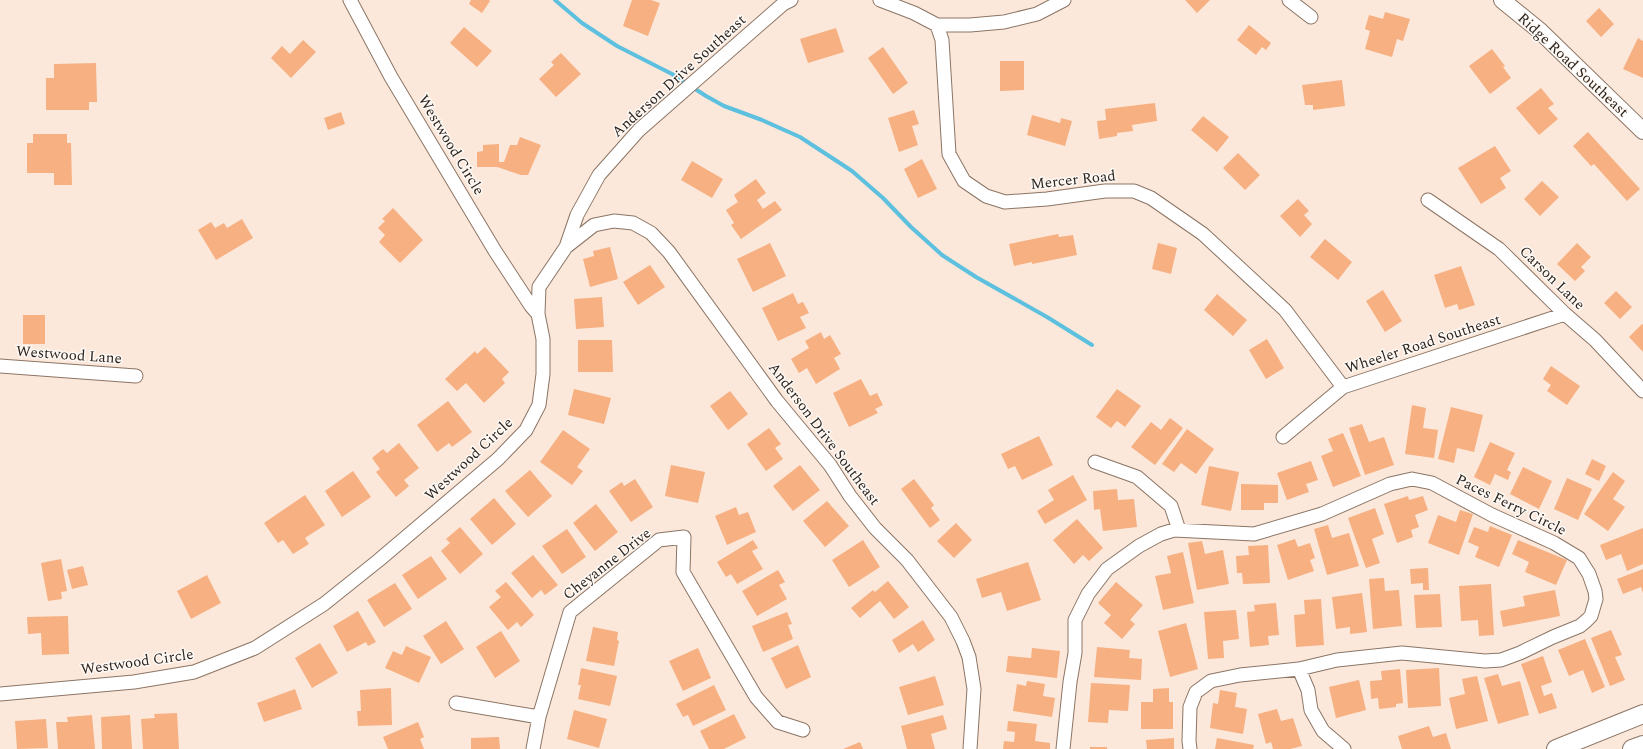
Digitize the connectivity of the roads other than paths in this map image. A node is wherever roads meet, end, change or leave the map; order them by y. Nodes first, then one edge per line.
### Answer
1 (350, 0) edge
2 (791, 0) edge
3 (880, 0) edge
4 (1064, 0) edge
5 (1289, 0) edge
6 (1502, 0) edge
7 (1311, 17) dead end
8 (938, 25) junction
9 (1642, 127) edge
10 (1428, 200) dead end
11 (566, 246) junction
12 (538, 314) junction
13 (1565, 314) junction
14 (0, 366) edge
15 (136, 376) dead end
16 (1343, 387) junction
17 (1643, 391) edge
18 (1283, 438) dead end
19 (1095, 462) dead end
20 (1179, 530) junction
21 (1299, 669) junction
22 (0, 694) edge
23 (456, 703) dead end
24 (1643, 714) edge
25 (539, 717) junction
26 (804, 730) dead end
27 (1643, 744) edge
28 (533, 749) edge
29 (970, 749) edge
30 (1063, 749) edge
31 (1190, 749) edge
32 (1344, 749) edge
33 (1556, 749) edge
34 (1632, 749) edge

1 - 12 street, Westwood Circle
2 - 11 street, Anderson Drive Southeast
3 - 8 street
4 - 8 street
5 - 7 street
6 - 9 street, Ridge Road Southeast
8 - 16 street, Mercer Road
10 - 13 street, Carson Lane
11 - 12 street, Anderson Drive Southeast
11 - 29 street, Anderson Drive Southeast
12 - 22 street, Westwood Circle
13 - 16 street, Wheeler Road Southeast
13 - 17 street, Carson Lane
14 - 15 street, Westwood Lane
16 - 18 street, Wheeler Road Southeast
19 - 20 street
20 - 21 street, Paces Ferry Circle
20 - 30 street, Paces Ferry Circle
21 - 31 street, Paces Ferry Circle
21 - 32 street
23 - 25 street
24 - 33 main road
25 - 26 street, Cheyanne Drive
25 - 28 street, Cheyanne Drive
27 - 34 main road

